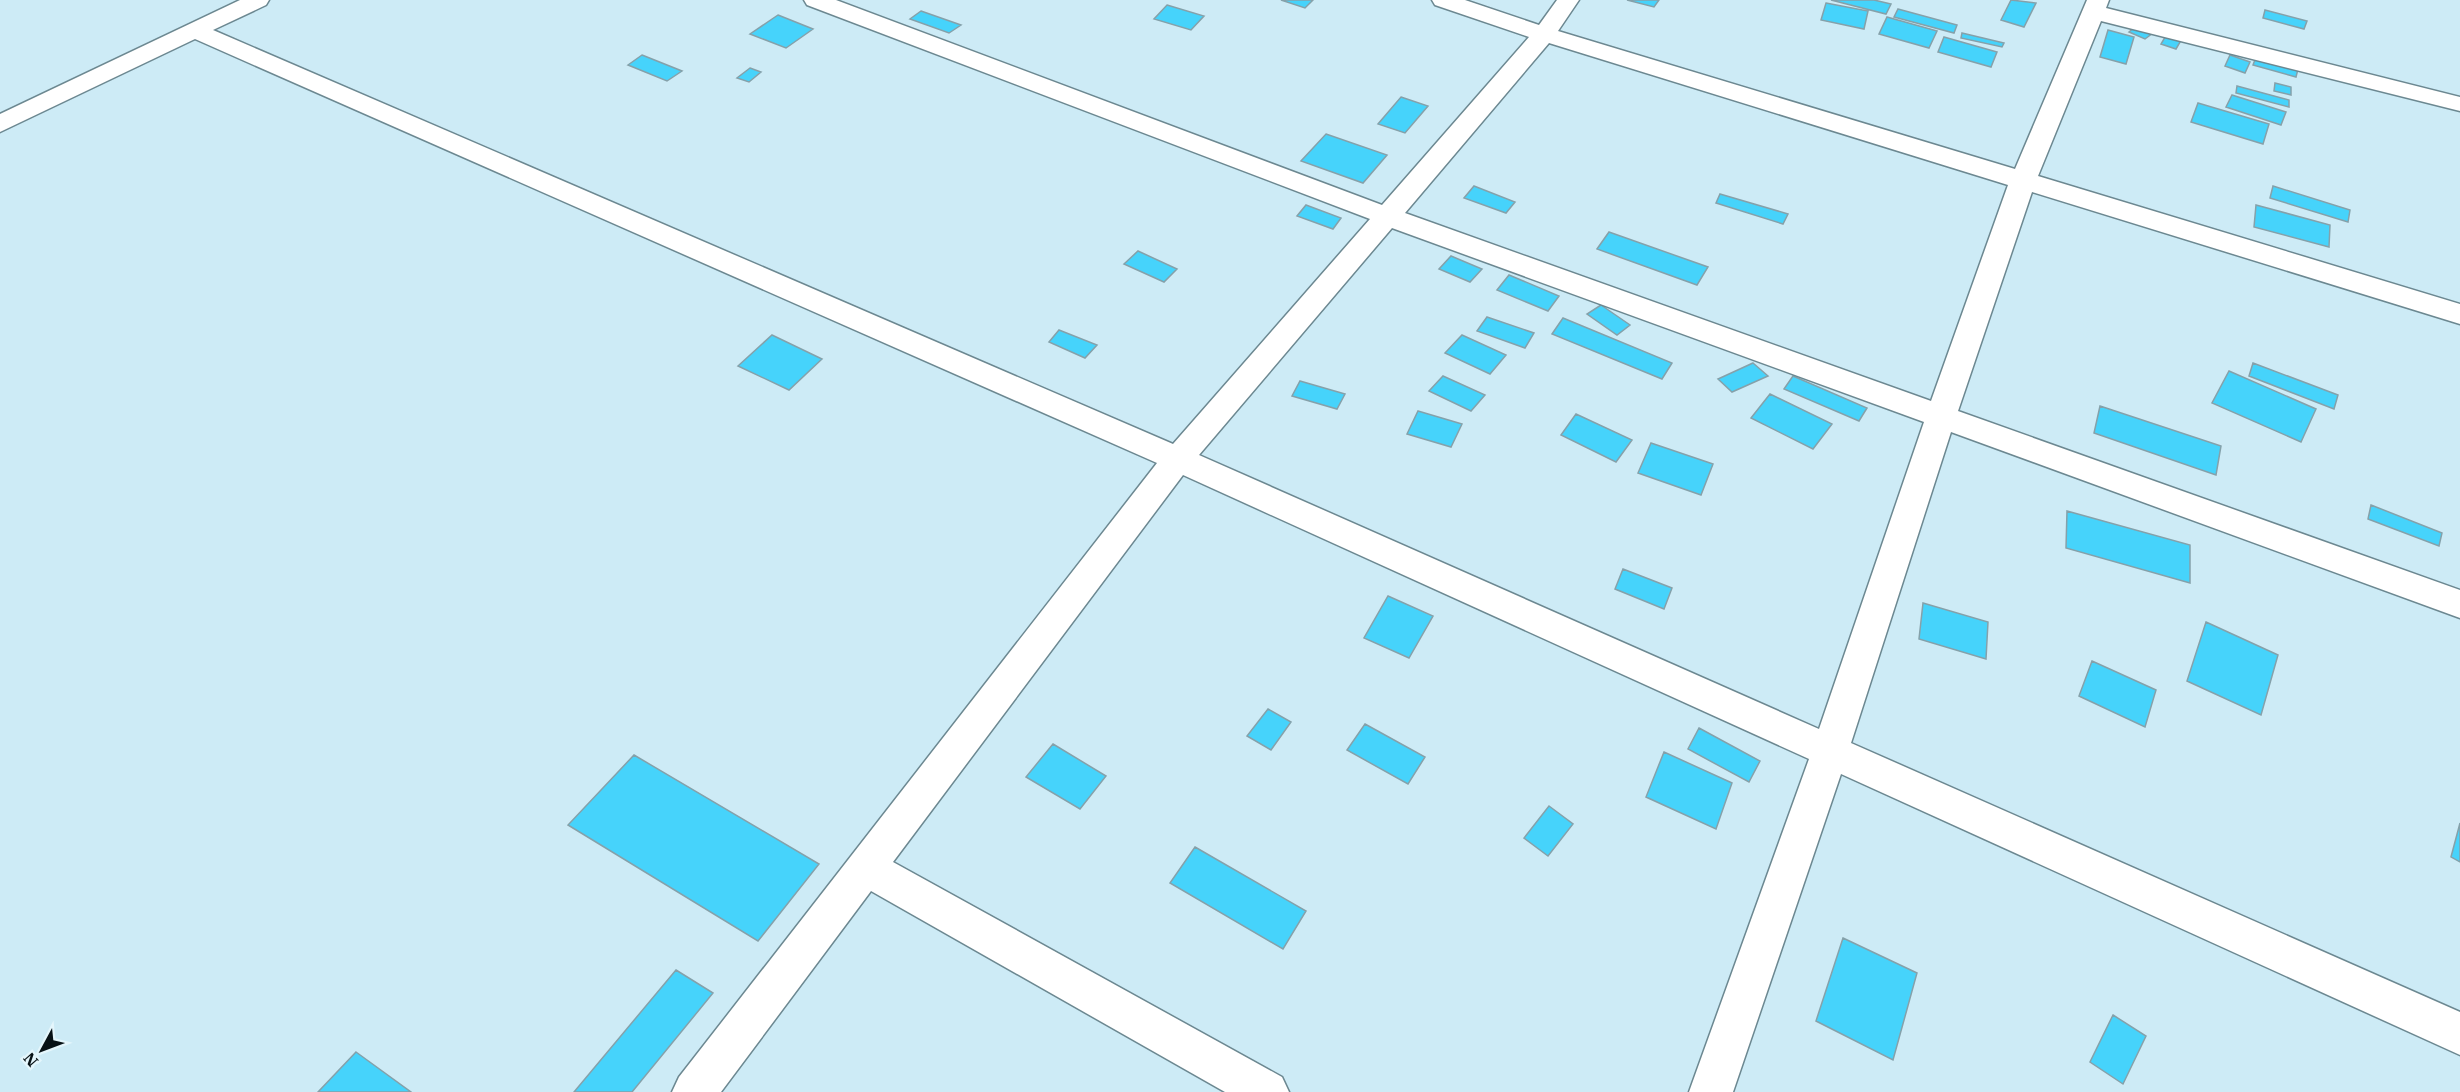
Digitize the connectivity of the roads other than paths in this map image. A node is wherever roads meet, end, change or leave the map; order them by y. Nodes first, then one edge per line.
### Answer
1 (258, 0) edge
2 (815, 0) edge
3 (1443, 0) edge
4 (1568, 0) edge
5 (2096, 6) edge
6 (195, 31) junction
7 (1544, 34) junction
8 (2460, 104) edge
9 (0, 124) edge
10 (2023, 180) junction
11 (1387, 216) junction
12 (2460, 314) edge
13 (1941, 416) junction
14 (1178, 459) junction
15 (2460, 604) edge
16 (1830, 751) junction
17 (867, 868) junction
18 (2460, 1034) edge
19 (694, 1092) edge
20 (1268, 1092) edge
21 (1711, 1092) edge

1 - 6 street
2 - 11 street
3 - 7 street
4 - 7 street
5 - 8 street
5 - 10 street
6 - 9 street
6 - 14 street
7 - 10 street
7 - 11 street
10 - 12 street
10 - 13 street
11 - 13 street
11 - 14 street
13 - 15 street
13 - 16 street
14 - 16 street
14 - 17 street
16 - 18 street
16 - 21 street
17 - 19 street
17 - 20 street

